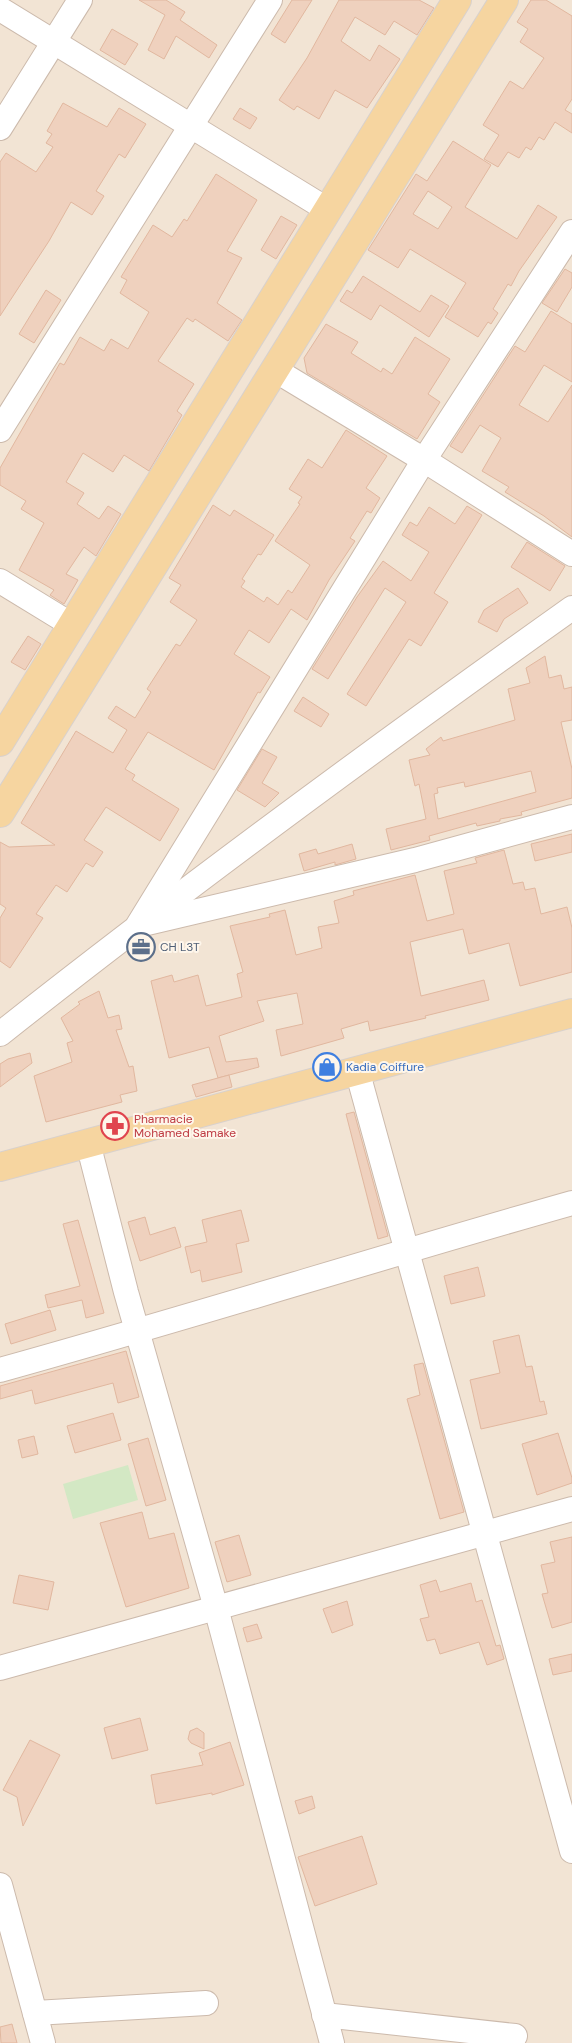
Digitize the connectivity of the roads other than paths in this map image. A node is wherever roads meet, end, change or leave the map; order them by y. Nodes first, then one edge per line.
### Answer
1 (80, 0) edge
2 (270, 0) edge
3 (457, 0) edge
4 (504, 0) edge
5 (0, 9) edge
6 (54, 42) junction
7 (191, 126) junction
8 (0, 128) edge
9 (328, 210) junction
10 (572, 232) edge
11 (275, 370) junction
12 (0, 430) edge
13 (424, 460) junction
14 (572, 554) edge
15 (0, 581) edge
16 (572, 608) edge
17 (72, 625) junction
18 (0, 742) edge
19 (0, 813) edge
20 (572, 817) edge
21 (138, 925) junction
22 (572, 1013) edge
23 (0, 1034) edge
24 (357, 1070) junction
25 (88, 1143) junction
26 (0, 1167) edge
27 (572, 1204) edge
28 (407, 1250) junction
29 (138, 1332) junction
30 (0, 1370) edge
31 (572, 1509) edge
32 (484, 1534) junction
33 (216, 1608) junction
34 (0, 1668) edge
35 (568, 1806) edge
36 (572, 1851) edge
37 (0, 1885) edge
38 (10, 1961) edge
39 (206, 2003) dead end
40 (35, 2013) junction
41 (324, 2015) junction
42 (515, 2036) dead end
43 (43, 2043) edge
44 (332, 2043) edge

1 - 6 street
2 - 7 street
3 - 9 main road
4 - 11 main road
5 - 6 street
6 - 7 street
6 - 8 street
7 - 9 street
7 - 12 street
9 - 17 main road
10 - 13 street
11 - 13 street
11 - 19 main road
13 - 14 street
13 - 21 street
15 - 17 street
16 - 21 street
17 - 18 main road
20 - 21 street
21 - 23 street
22 - 24 main road
24 - 25 main road
24 - 28 street
25 - 26 main road
25 - 29 street
27 - 28 street
28 - 29 street
28 - 32 street
29 - 30 street
29 - 33 street
31 - 32 street
32 - 33 street
32 - 35 street
33 - 34 street
33 - 41 street
35 - 36 street
37 - 38 street
38 - 40 street
39 - 40 street
40 - 43 street
41 - 42 street
41 - 44 street

